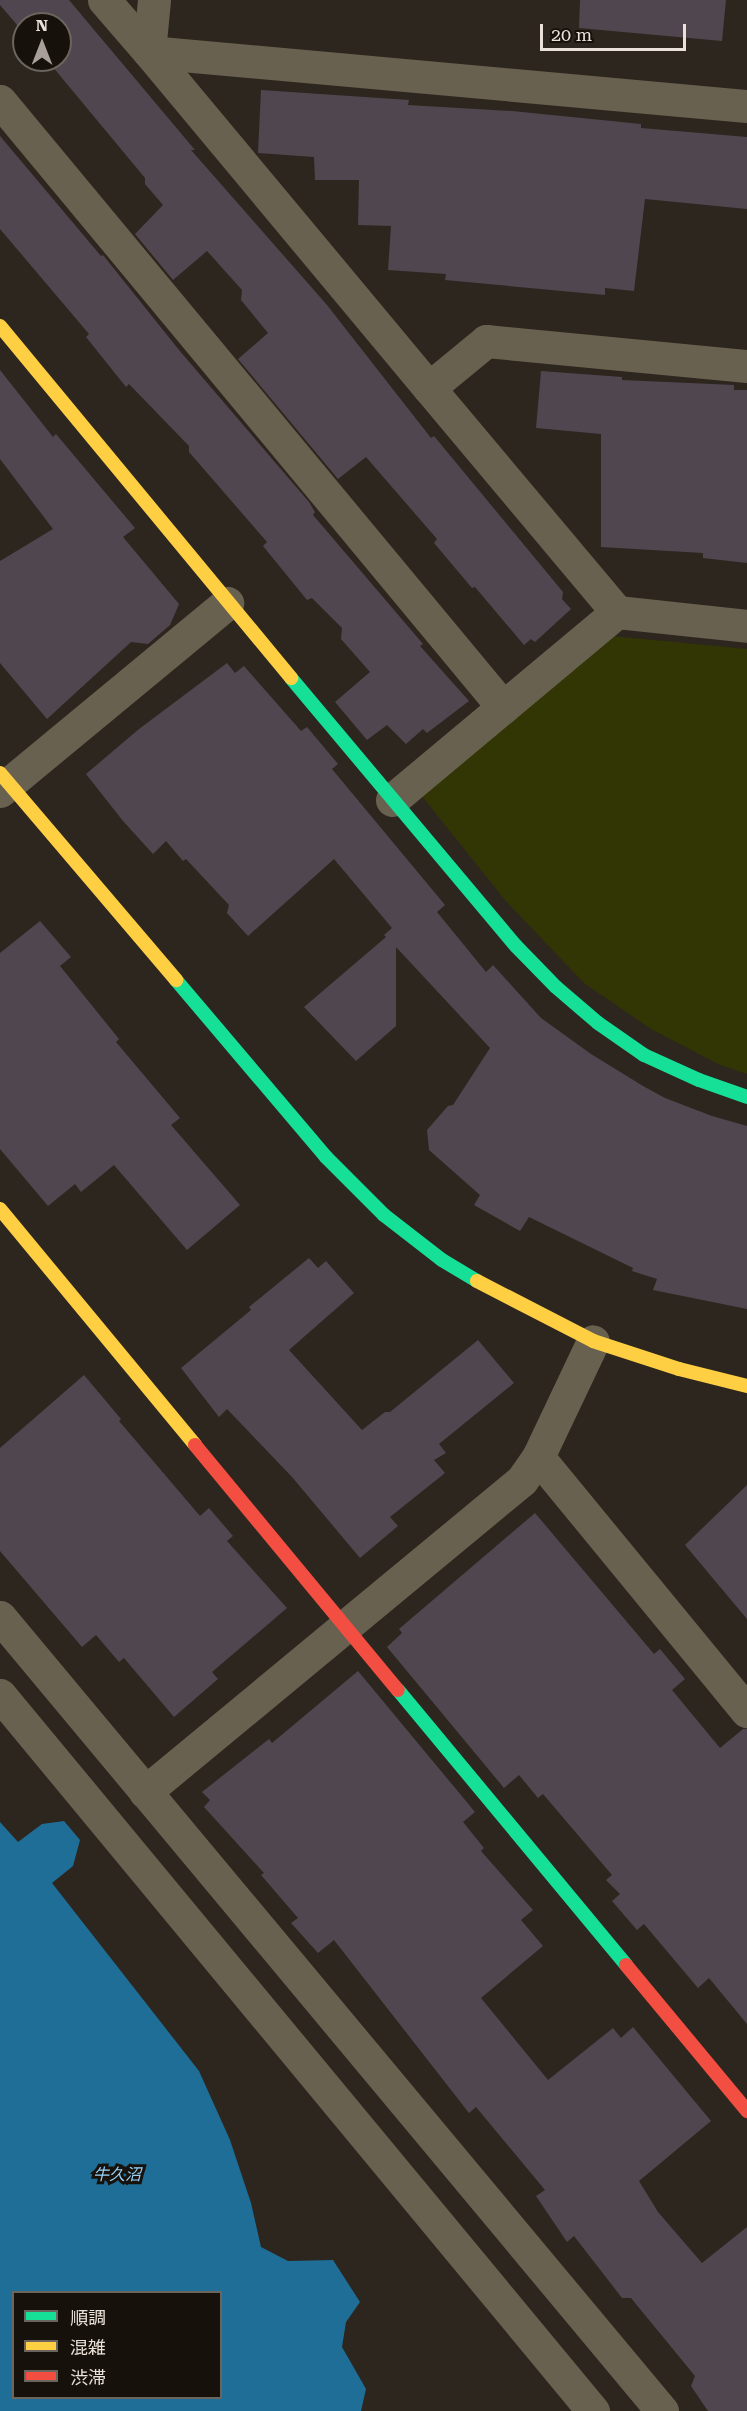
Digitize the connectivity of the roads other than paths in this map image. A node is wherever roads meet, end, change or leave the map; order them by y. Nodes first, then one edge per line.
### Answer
1 (105, 0) edge
2 (154, 0) edge
3 (149, 52) junction
4 (0, 101) edge
5 (747, 106) edge
6 (0, 326) edge
7 (747, 366) edge
8 (429, 388) junction
9 (227, 603) junction
10 (617, 612) junction
11 (747, 626) edge
12 (503, 707) junction
13 (3, 782) edge
14 (392, 800) junction
15 (747, 1097) edge
16 (0, 1209) edge
17 (593, 1341) junction
18 (747, 1386) edge
19 (538, 1457) junction
20 (0, 1617) edge
21 (345, 1628) junction
22 (0, 1695) edge
23 (747, 1711) edge
24 (145, 1792) junction
25 (747, 2111) edge
26 (592, 2411) edge
27 (662, 2411) edge

1 - 3 street
2 - 3 street
3 - 5 street
3 - 8 street
4 - 12 street
6 - 9 street
7 - 8 street
8 - 10 street
9 - 13 street
9 - 14 street
10 - 11 street
10 - 12 street
12 - 14 street
13 - 17 street
14 - 15 street
16 - 21 street
17 - 18 street
17 - 19 street
19 - 21 street
19 - 23 street
20 - 24 street
21 - 24 street
21 - 25 street
22 - 26 street
24 - 27 street

